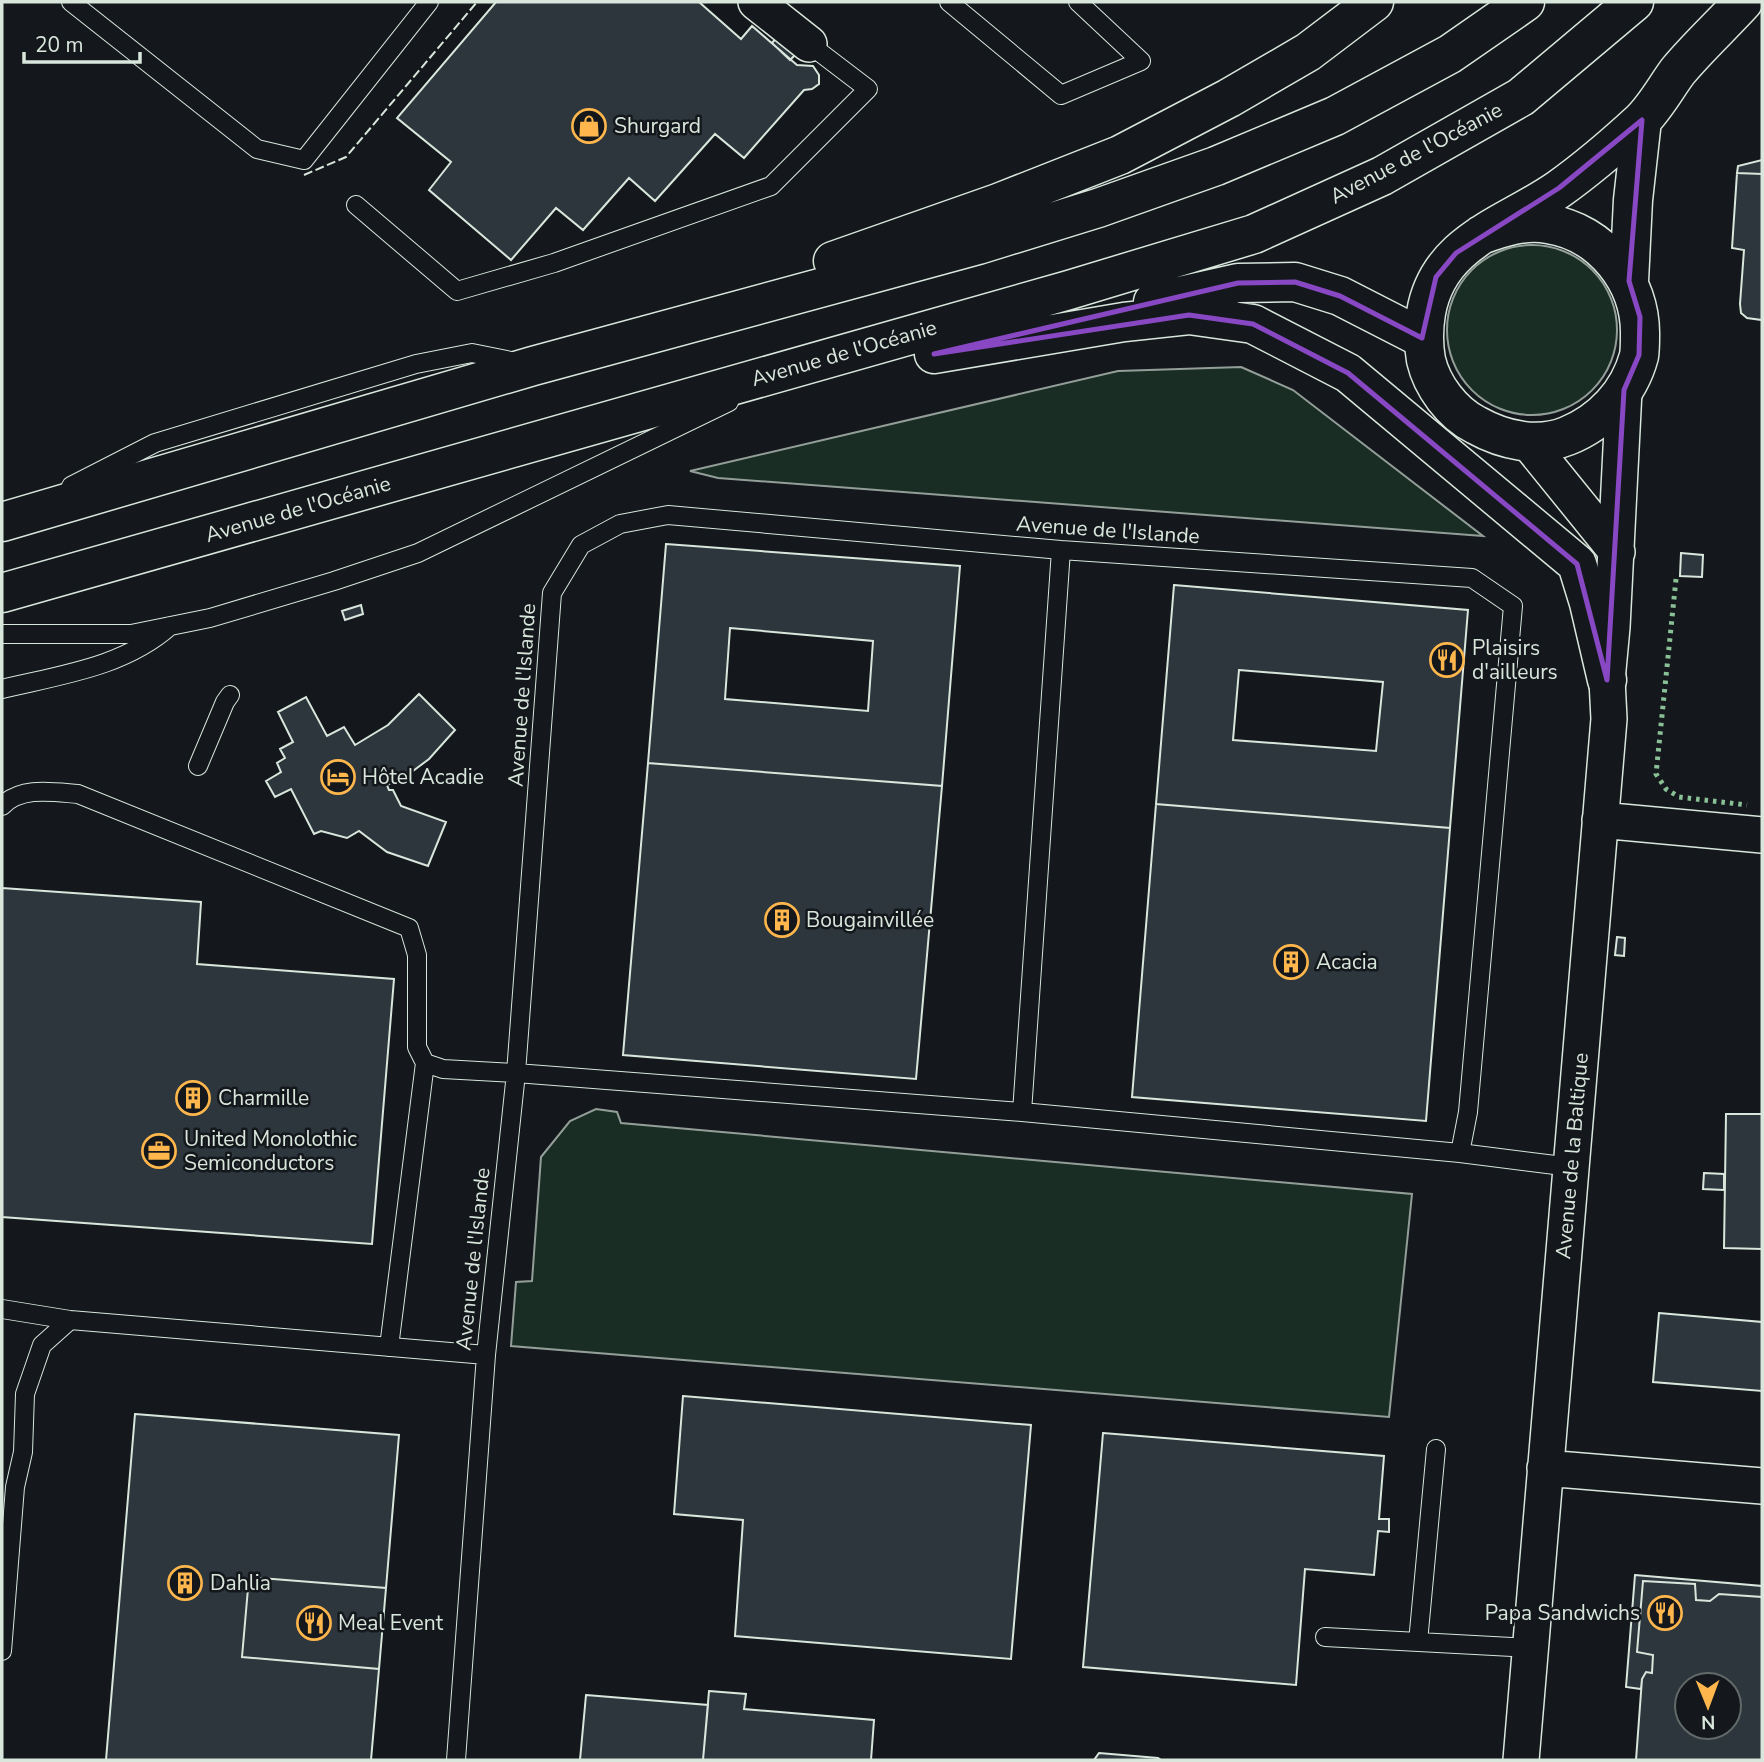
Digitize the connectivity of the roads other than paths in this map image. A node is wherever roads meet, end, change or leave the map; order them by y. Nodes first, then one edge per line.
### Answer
1 (71, 2) edge
2 (429, 2) edge
3 (756, 2) edge
4 (949, 2) edge
5 (1078, 2) edge
6 (1374, 2) edge
7 (1525, 2) edge
8 (1634, 2) edge
9 (1743, 2) edge
10 (810, 44) joint
11 (1642, 120) junction
12 (356, 205) dead end
13 (1481, 235) junction
14 (1629, 281) junction
15 (1422, 338) junction
16 (934, 354) junction
17 (814, 361) junction
18 (533, 366) junction
19 (1625, 390) junction
20 (1528, 442) junction
21 (2, 522) edge
22 (1061, 550) junction
23 (1617, 552) junction
24 (2, 593) edge
25 (170, 625) junction
26 (2, 634) edge
27 (1607, 680) junction
28 (2, 690) edge
29 (230, 695) dead end
30 (198, 766) dead end
31 (2, 806) edge
32 (1600, 820) junction
33 (1762, 835) edge
34 (425, 1063) junction
35 (516, 1073) junction
36 (1022, 1112) junction
37 (1460, 1153) junction
38 (1571, 1167) junction
39 (2, 1309) edge
40 (70, 1321) junction
41 (389, 1346) junction
42 (486, 1354) junction
43 (1436, 1449) dead end
44 (1545, 1468) junction
45 (1762, 1486) edge
46 (9, 1487) edge
47 (1325, 1637) dead end
48 (1418, 1642) junction
49 (1531, 1648) junction
50 (2, 1651) edge
51 (456, 1760) edge
52 (1521, 1760) edge

1 - 2 lane
3 - 10 street
4 - 5 lane
6 - 18 main road
7 - 18 main road
8 - 17 main road, Avenue de l'Océanie
9 - 11 main road
10 - 12 lane
11 - 13 main road
11 - 14 main road
13 - 14 main road
13 - 15 main road
14 - 19 main road
15 - 16 main road
15 - 20 main road
16 - 17 main road
16 - 27 main road
17 - 24 main road, Avenue de l'Océanie
17 - 25 lane
18 - 21 main road
19 - 20 main road
19 - 23 street, Avenue de la Baltique
20 - 23 street
22 - 35 lane, Avenue de l'Islande
22 - 36 lane
22 - 37 lane, Avenue de l'Islande
23 - 27 street, Avenue de la Baltique
25 - 26 lane
25 - 28 lane
27 - 32 street, Avenue de la Baltique
29 - 30 lane
31 - 34 lane
32 - 33 street
32 - 38 street, Avenue de la Baltique
34 - 35 lane
34 - 41 lane
35 - 36 lane
35 - 42 lane, Avenue de l'Islande
36 - 37 lane
37 - 38 lane
38 - 44 street, Avenue de la Baltique
39 - 40 lane
40 - 41 lane
40 - 46 lane
41 - 42 lane
42 - 51 lane, Avenue de l'Islande
43 - 48 lane
44 - 45 street
44 - 49 street, Avenue de la Baltique
46 - 50 lane
47 - 48 lane
48 - 49 lane
49 - 52 street, Avenue de la Baltique

